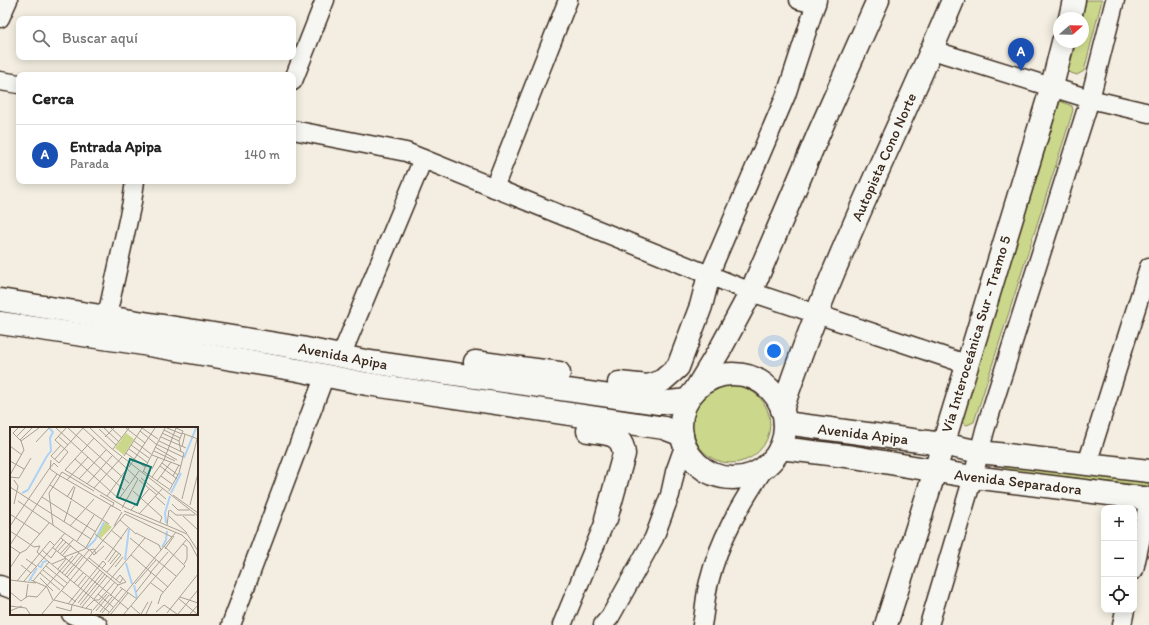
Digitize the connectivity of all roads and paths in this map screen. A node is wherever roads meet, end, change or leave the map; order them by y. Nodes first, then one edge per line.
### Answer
1 (8, 0) edge
2 (325, 0) edge
3 (568, 0) edge
4 (878, 0) edge
5 (953, 0) edge
6 (1074, 0) edge
7 (1115, 0) edge
8 (811, 1) edge
9 (1071, 12) edge
10 (0, 18) edge
11 (1062, 48) edge
12 (932, 50) junction
13 (296, 72) edge
14 (0, 81) edge
15 (16, 84) edge
16 (1052, 86) junction
17 (1090, 98) junction
18 (1149, 113) edge
19 (296, 131) edge
20 (423, 159) junction
21 (135, 184) edge
22 (494, 188) junction
23 (1149, 267) edge
24 (709, 275) junction
25 (751, 292) junction
26 (0, 300) edge
27 (816, 315) junction
28 (107, 316) junction
29 (0, 323) edge
30 (341, 356) junction
31 (966, 364) junction
32 (392, 365) junction
33 (325, 375) junction
34 (378, 386) junction
35 (692, 395) junction
36 (784, 416) junction
37 (683, 440) junction
38 (942, 444) junction
39 (780, 448) junction
40 (980, 452) junction
41 (1087, 464) junction
42 (765, 467) junction
43 (935, 471) junction
44 (1149, 471) edge
45 (973, 477) junction
46 (1149, 499) edge
47 (606, 519) joint
48 (1137, 556) edge
49 (0, 585) edge
50 (10, 589) edge
51 (1124, 613) edge
52 (73, 615) edge
53 (98, 625) edge
54 (231, 625) edge
55 (562, 625) edge
56 (603, 625) edge
57 (702, 625) edge
58 (886, 625) edge
59 (928, 625) edge
60 (1122, 625) edge

1 - 10 street
2 - 13 street
3 - 22 street
4 - 25 main road
5 - 12 main road, Autopista Cono Norte
6 - 9 main road
7 - 17 street
8 - 24 street
11 - 16 main road, Vía Interoceánica Sur - Tramo 5
12 - 16 street
12 - 27 main road, Autopista Cono Norte
14 - 15 street
16 - 17 street
16 - 31 main road, Vía Interoceánica Sur - Tramo 5
17 - 18 street
17 - 40 street
19 - 20 street
20 - 22 street
20 - 30 street
21 - 28 street
22 - 24 street
23 - 41 street
24 - 25 street
24 - 32 main road
25 - 27 street
25 - 35 main road
26 - 28 main road, Avenida Apipa
27 - 31 street
27 - 36 main road, Autopista Cono Norte
28 - 30 main road, Avenida Apipa
29 - 33 main road, Avenida Apipa
30 - 32 main road, Avenida Apipa
31 - 38 main road, Vía Interoceánica Sur - Tramo 5
32 - 35 main road, Avenida Apipa
33 - 34 main road, Avenida Apipa
33 - 54 street
34 - 37 main road, Avenida Apipa
34 - 47 main road
35 - 36 main road
35 - 37 main road
36 - 38 main road, Avenida Apipa
36 - 39 main road
37 - 42 main road
37 - 56 street
38 - 40 main road, Avenida Separadora
38 - 43 main road, Vía Interoceánica Sur - Tramo 5
39 - 42 main road
39 - 43 main road, Avenida Apipa
40 - 41 main road, Avenida Separadora
40 - 45 street
41 - 44 main road, Avenida Separadora
42 - 57 street
43 - 45 main road, Avenida Separadora
43 - 58 main road, Vía Interoceánica Sur - Tramo 5
45 - 46 main road, Avenida Separadora
45 - 59 street
46 - 48 street
47 - 55 street
49 - 50 street
51 - 60 street
52 - 53 street

